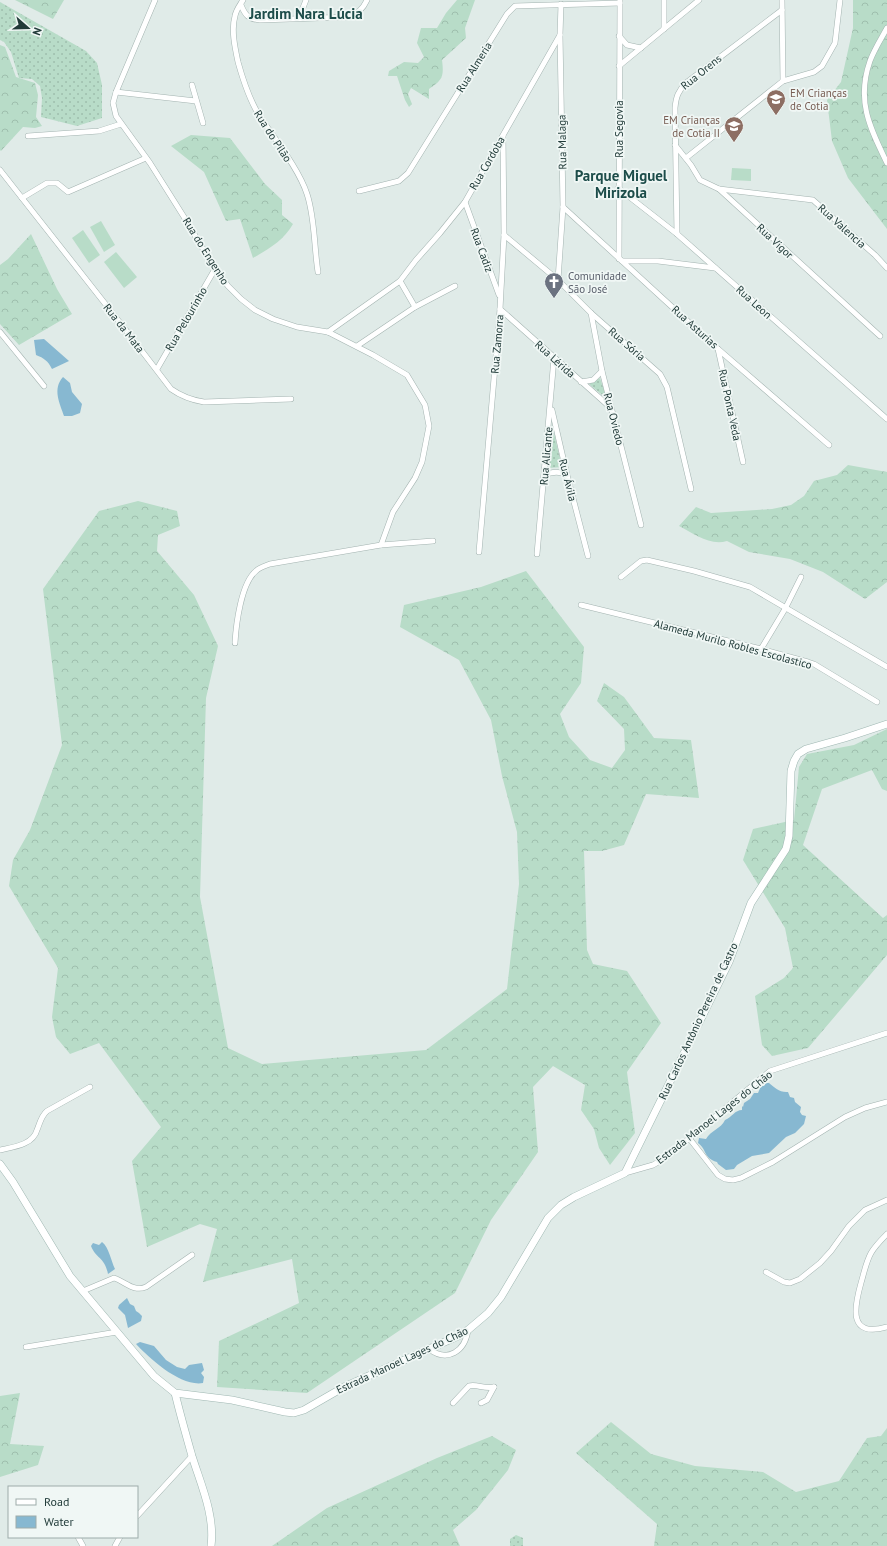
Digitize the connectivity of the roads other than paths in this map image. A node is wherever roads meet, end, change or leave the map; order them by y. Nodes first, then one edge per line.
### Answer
1 (155, 0) edge
2 (306, 0) edge
3 (367, 0) edge
4 (664, 0) edge
5 (699, 0) edge
6 (782, 0) edge
7 (840, 0) edge
8 (620, 1) edge
9 (242, 2) edge
10 (561, 4) junction
11 (782, 10) junction
12 (299, 18) junction
13 (887, 28) edge
14 (664, 29) junction
15 (560, 35) junction
16 (619, 36) junction
17 (641, 48) junction
18 (619, 66) junction
19 (783, 81) junction
20 (192, 85) dead end
21 (116, 92) junction
22 (196, 101) junction
23 (203, 123) dead end
24 (121, 124) junction
25 (28, 136) dead end
26 (503, 136) junction
27 (675, 145) junction
28 (146, 158) junction
29 (686, 158) junction
30 (887, 164) edge
31 (0, 170) edge
32 (618, 188) junction
33 (719, 189) junction
34 (359, 191) dead end
35 (22, 198) junction
36 (465, 202) junction
37 (563, 207) junction
38 (677, 234) junction
39 (504, 235) junction
40 (620, 260) junction
41 (716, 268) junction
42 (887, 268) edge
43 (215, 269) junction
44 (318, 272) dead end
45 (558, 280) junction
46 (400, 281) junction
47 (455, 286) dead end
48 (500, 298) junction
49 (416, 307) junction
50 (500, 309) junction
51 (591, 313) junction
52 (0, 332) edge
53 (328, 332) junction
54 (880, 336) dead end
55 (357, 346) junction
56 (718, 349) junction
57 (554, 358) junction
58 (157, 369) junction
59 (602, 371) junction
60 (582, 382) junction
61 (44, 386) dead end
62 (291, 399) dead end
63 (550, 405) junction
64 (612, 409) junction
65 (887, 419) edge
66 (829, 446) dead end
67 (742, 462) dead end
68 (567, 475) junction
69 (544, 476) junction
70 (691, 489) dead end
71 (641, 525) dead end
72 (433, 541) dead end
73 (381, 545) junction
74 (479, 552) dead end
75 (537, 554) dead end
76 (588, 556) dead end
77 (621, 577) dead end
78 (801, 577) dead end
79 (581, 605) dead end
80 (785, 609) junction
81 (235, 643) dead end
82 (761, 649) junction
83 (887, 667) edge
84 (877, 702) dead end
85 (887, 724) edge
86 (887, 1033) edge
87 (90, 1087) dead end
88 (887, 1102) edge
89 (689, 1138) junction
90 (0, 1150) edge
91 (0, 1164) edge
92 (625, 1173) junction
93 (887, 1200) edge
94 (887, 1234) edge
95 (192, 1255) dead end
96 (766, 1272) dead end
97 (83, 1291) junction
98 (887, 1326) edge
99 (468, 1330) junction
100 (117, 1332) junction
101 (26, 1347) dead end
102 (429, 1349) junction
103 (175, 1393) junction
104 (453, 1402) dead end
105 (481, 1403) dead end
106 (192, 1456) junction
107 (138, 1515) edge
108 (211, 1546) edge

1 - 21 street, Rua do Engenho
2 - 12 street
3 - 12 street
4 - 14 street
5 - 14 street
6 - 11 street
7 - 19 street
8 - 10 street, Rua Almeria
8 - 16 street, Rua Segovia
9 - 12 street
9 - 44 street, Rua do Pilão
10 - 15 street, Rua Malaga
10 - 34 street, Rua Almeria
11 - 19 street
11 - 27 street, Rua Orens
13 - 30 street
14 - 17 street
15 - 26 street, Rua Cordoba
15 - 37 street, Rua Malaga
16 - 17 street
16 - 18 street, Rua Segovia
17 - 18 street
18 - 32 street, Rua Segovia
19 - 29 street
20 - 22 street
21 - 22 street
21 - 24 street, Rua do Engenho
22 - 23 street
24 - 25 street
24 - 28 street, Rua do Engenho
26 - 36 street, Rua Cordoba
26 - 39 street, Rua Zamorra
27 - 29 street, Rua Vigor
27 - 38 street, Rua Orens
28 - 35 street
28 - 43 street, Rua do Engenho
29 - 33 street, Rua Vigor
31 - 35 street, Rua da Mata
32 - 38 street, Rua Leon
32 - 40 street, Rua Segovia
33 - 42 street, Rua Valencia
33 - 54 street, Rua Vigor
35 - 58 street, Rua da Mata
36 - 46 street, Rua Cordoba
36 - 48 street, Rua Cadiz
37 - 40 street, Rua Asturias
37 - 45 street, Rua Malaga
38 - 41 street, Rua Leon
39 - 45 street, Rua Sória
39 - 48 street, Rua Zamorra
40 - 41 street
40 - 56 street, Rua Asturias
41 - 65 street, Rua Leon
43 - 53 street, Rua do Engenho
43 - 58 street, Rua Pelourinho
45 - 51 street, Rua Sória
46 - 49 street
46 - 53 street, Rua Cordoba
47 - 49 street
48 - 50 street, Rua Zamorra
49 - 55 street
50 - 57 street, Rua Lérida
50 - 74 street, Rua Zamorra
51 - 59 street, Rua Oviedo
51 - 70 street, Rua Sória
52 - 61 street
53 - 55 street, Rua do Engenho
55 - 73 street, Rua do Engenho
56 - 66 street, Rua Asturias
56 - 67 street, Rua Ponta Veda
57 - 60 street, Rua Lérida
57 - 63 street, Rua Alicante
58 - 62 street, Rua da Mata
59 - 60 street
59 - 64 street, Rua Oviedo
60 - 64 street, Rua Lérida
63 - 68 street, Rua Ávila
63 - 69 street, Rua Alicante
64 - 71 street, Rua Oviedo
68 - 69 street
68 - 76 street, Rua Ávila
69 - 75 street, Rua Alicante
72 - 73 street
73 - 81 street
77 - 80 street
78 - 80 street
79 - 82 street, Alameda Murilo Robles Escolastico
80 - 82 street
80 - 83 street
82 - 84 street, Alameda Murilo Robles Escolastico
85 - 92 street, Rua Carlos Antônio Pereira de Castro
86 - 89 street, Estrada Manoel Lages do Chão
87 - 90 street
88 - 89 street
89 - 92 street, Estrada Manoel Lages do Chão
91 - 97 street
92 - 99 street, Estrada Manoel Lages do Chão
93 - 96 street
94 - 98 street
95 - 97 street
97 - 100 street
99 - 102 street, Estrada Manoel Lages do Chão
99 - 102 street
100 - 101 street
100 - 103 street
102 - 103 street, Estrada Manoel Lages do Chão
103 - 106 street
104 - 105 street
106 - 107 street
106 - 108 street

